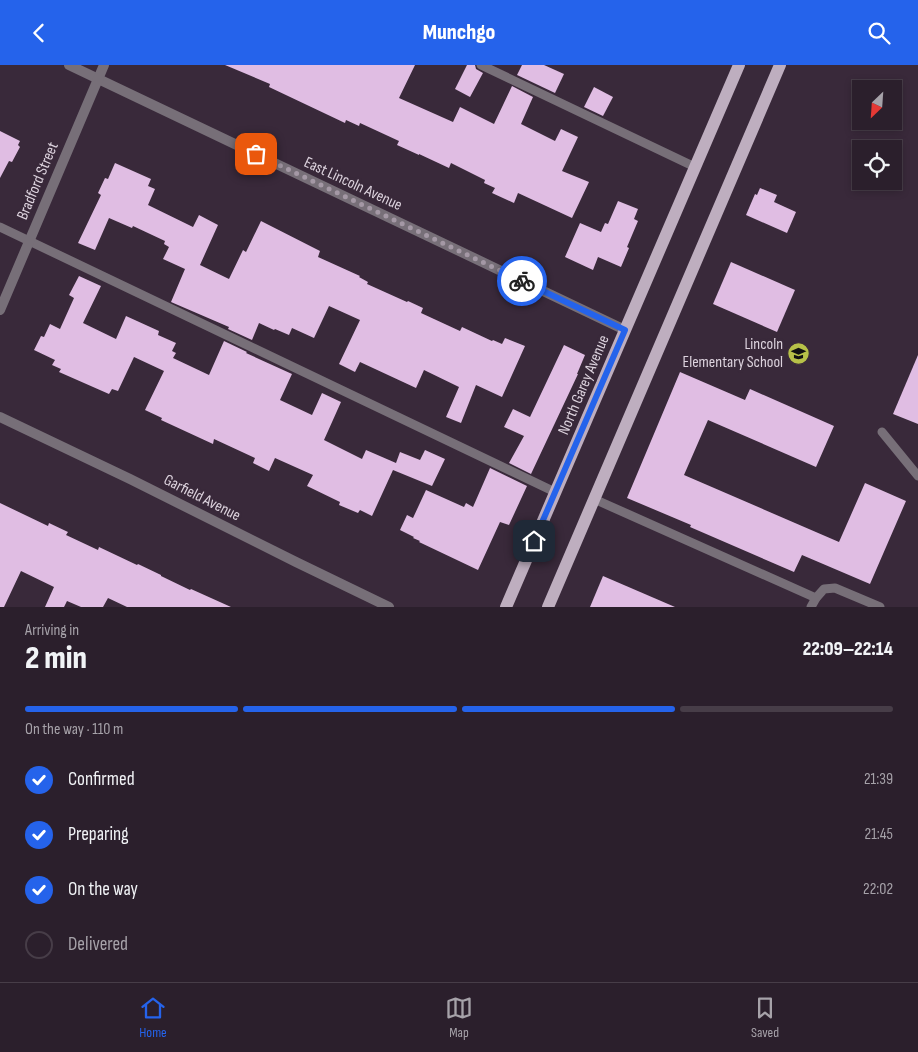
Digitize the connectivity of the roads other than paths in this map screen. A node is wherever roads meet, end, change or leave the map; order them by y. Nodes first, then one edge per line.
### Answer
1 (69, 65) edge
2 (104, 65) edge
3 (481, 65) edge
4 (739, 65) edge
5 (780, 65) edge
6 (98, 79) junction
7 (695, 167) junction
8 (0, 227) edge
9 (29, 241) junction
10 (0, 310) edge
11 (625, 330) junction
12 (0, 417) edge
13 (882, 433) dead end
14 (918, 476) edge
15 (555, 492) junction
16 (594, 499) junction
17 (816, 598) junction
18 (390, 607) edge
19 (506, 607) edge
20 (548, 607) edge
21 (811, 607) edge
22 (880, 607) edge

1 - 6 street, East Lincoln Avenue
2 - 6 street, Bradford Street
3 - 7 lane
4 - 7 main road, North Garey Avenue
5 - 16 main road
6 - 9 street, Bradford Street
6 - 11 street, East Lincoln Avenue
7 - 11 main road, North Garey Avenue
8 - 9 lane
9 - 10 street, Bradford Street
9 - 15 lane
11 - 15 main road, North Garey Avenue
12 - 18 street, Garfield Avenue
13 - 14 lane
15 - 19 main road, North Garey Avenue
16 - 17 lane
16 - 20 main road
17 - 21 lane
17 - 22 lane

